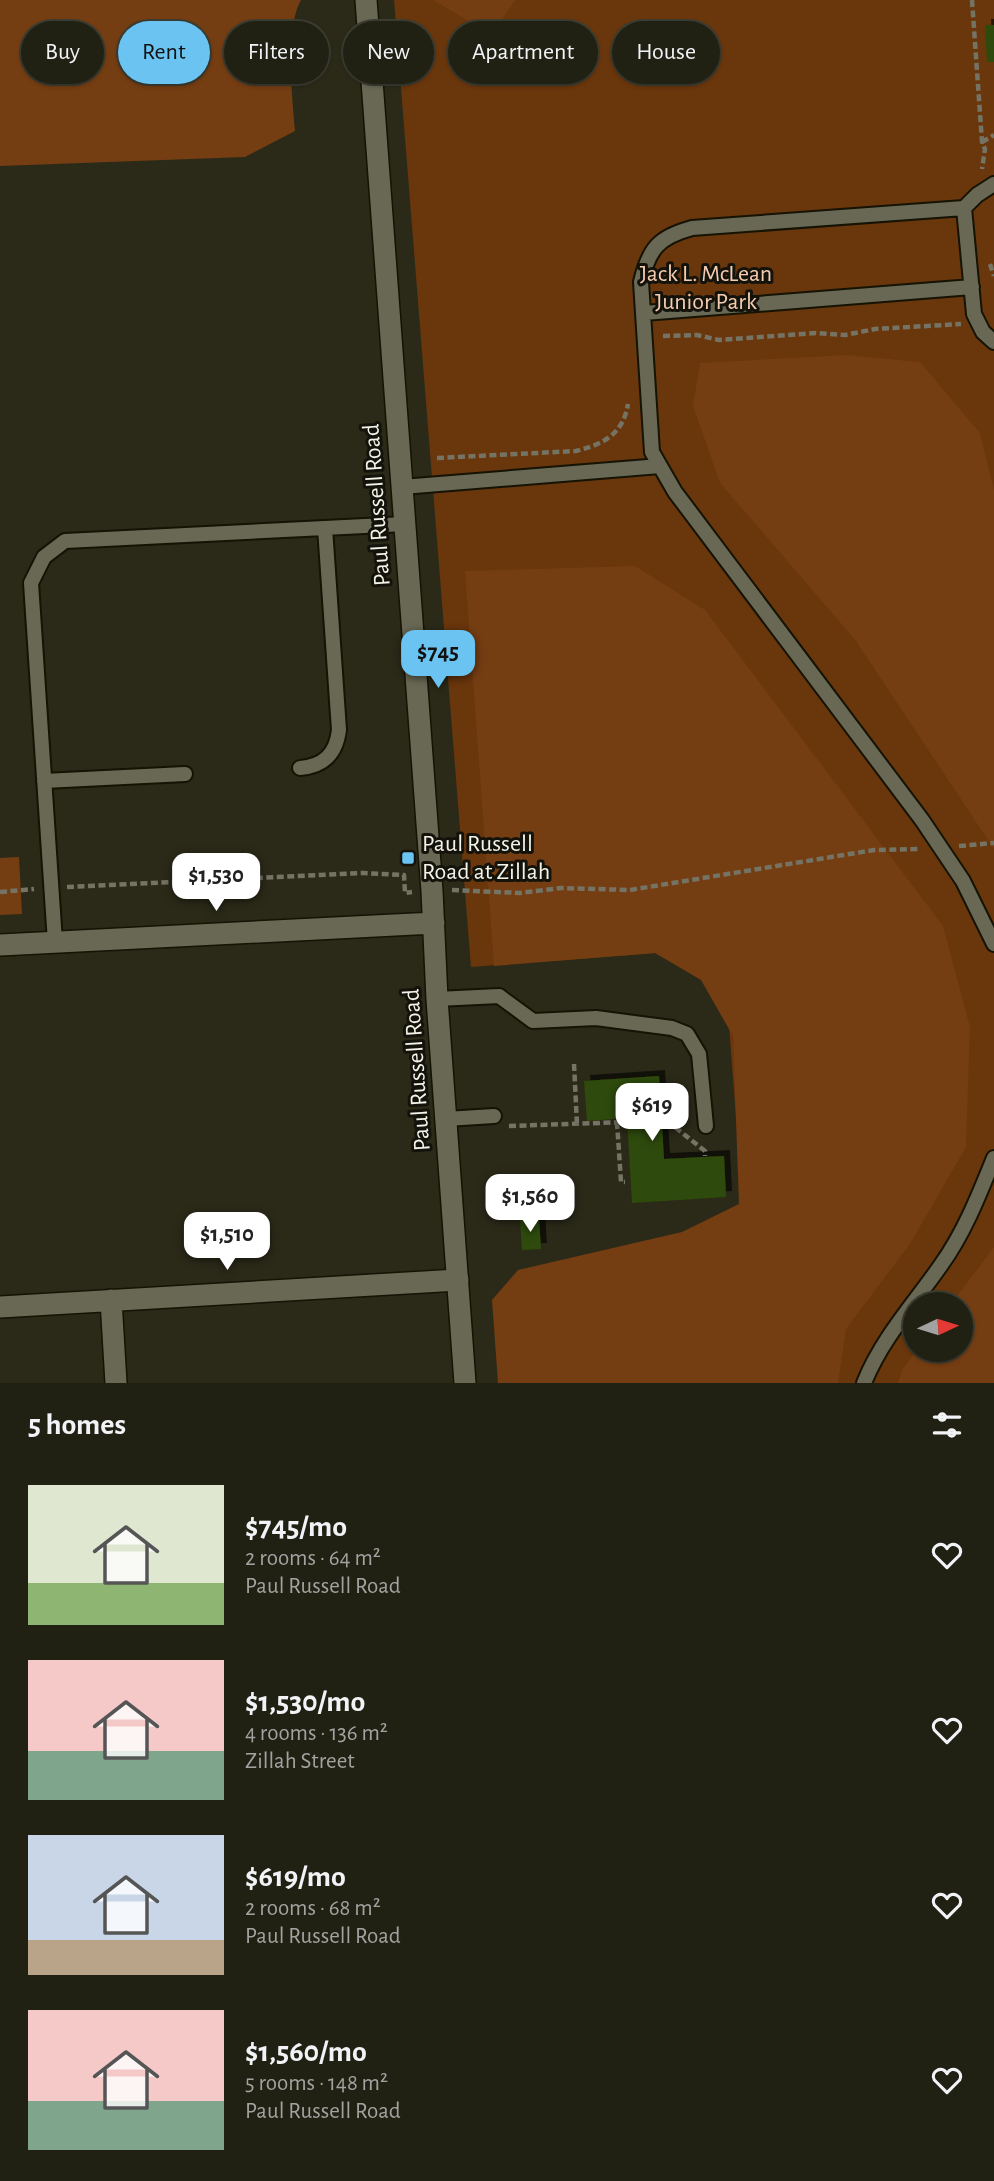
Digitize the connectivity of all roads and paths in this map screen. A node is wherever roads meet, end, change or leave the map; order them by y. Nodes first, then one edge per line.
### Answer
1 (366, 0) edge
2 (972, 0) edge
3 (994, 135) edge
4 (982, 169) dead end
5 (991, 186) edge
6 (964, 208) junction
7 (989, 259) dead end
8 (994, 276) edge
9 (972, 287) junction
10 (643, 313) junction
11 (965, 332) dead end
12 (645, 337) junction
13 (994, 341) edge
14 (629, 401) dead end
15 (437, 458) dead end
16 (660, 466) junction
17 (402, 487) junction
18 (405, 524) junction
19 (325, 528) junction
20 (300, 768) dead end
21 (185, 774) dead end
22 (44, 781) junction
23 (994, 843) edge
24 (941, 848) junction
25 (52, 888) junction
26 (449, 890) dead end
27 (0, 892) edge
28 (405, 892) dead end
29 (434, 923) junction
30 (55, 942) junction
31 (994, 944) edge
32 (0, 945) edge
33 (438, 999) junction
34 (574, 1065) dead end
35 (494, 1116) joint
36 (446, 1119) junction
37 (617, 1122) junction
38 (626, 1122) dead end
39 (667, 1122) dead end
40 (577, 1125) junction
41 (706, 1126) dead end
42 (705, 1156) dead end
43 (994, 1158) edge
44 (625, 1182) dead end
45 (457, 1280) junction
46 (111, 1300) junction
47 (0, 1307) edge
48 (116, 1383) edge
49 (466, 1383) edge
50 (864, 1383) edge

1 - 17 street, Paul Russell Road
2 - 3 path
4 - 5 path
5 - 6 lane
6 - 9 lane
6 - 10 lane
7 - 8 path
9 - 10 lane
9 - 13 lane
10 - 12 lane
11 - 12 path
12 - 16 lane
14 - 15 path
16 - 17 lane
16 - 24 lane
17 - 18 street, Paul Russell Road
18 - 19 lane
18 - 29 street, Paul Russell Road
19 - 20 lane
19 - 22 lane
21 - 22 lane
22 - 25 lane
23 - 24 path
24 - 26 path
24 - 31 lane
25 - 27 path
25 - 28 path
25 - 30 lane
29 - 30 street
29 - 33 street, Paul Russell Road
30 - 32 street
33 - 36 street, Paul Russell Road
33 - 41 lane
34 - 40 path
35 - 36 lane
35 - 40 path
36 - 45 street, Paul Russell Road
37 - 38 path
37 - 40 path
37 - 44 path
39 - 42 path
43 - 50 lane
45 - 46 street
45 - 49 street, Paul Russell Road
46 - 47 street
46 - 48 street

